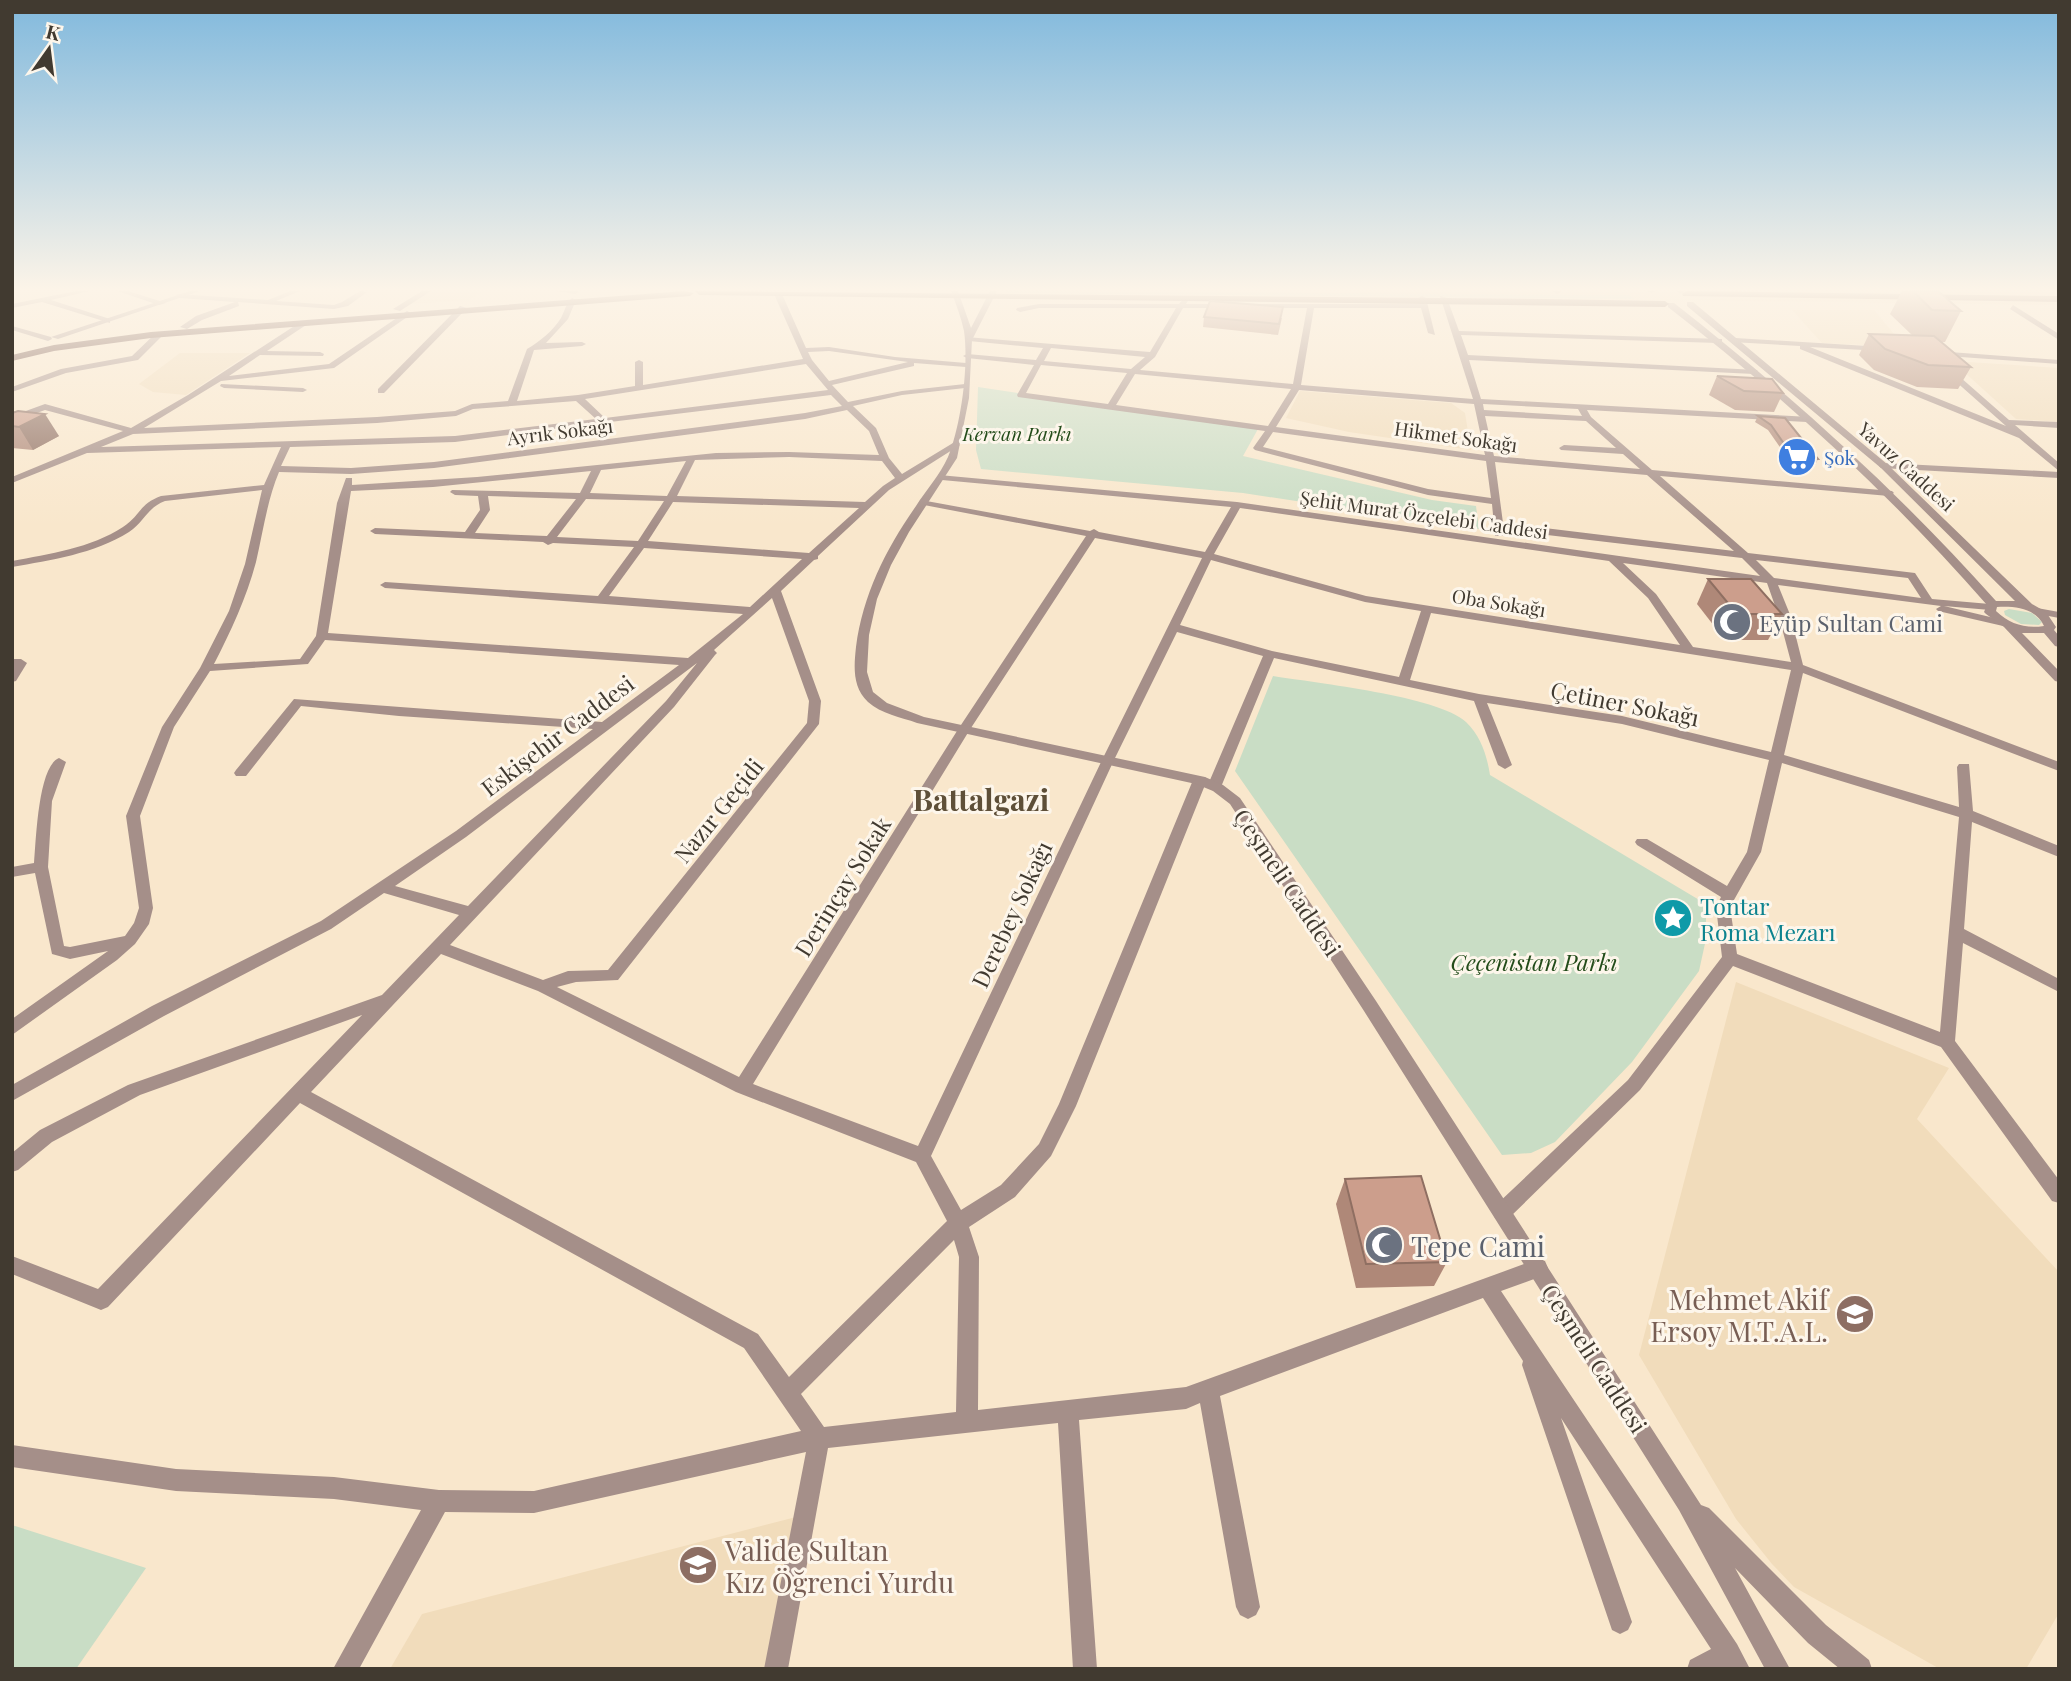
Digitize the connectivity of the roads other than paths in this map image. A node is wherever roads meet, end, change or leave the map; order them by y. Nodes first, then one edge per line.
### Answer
1 (72, 369) edge
2 (233, 369) edge
3 (301, 369) edge
4 (402, 369) edge
5 (523, 369) edge
6 (639, 369) edge
7 (757, 369) edge
8 (815, 369) edge
9 (894, 369) edge
10 (966, 369) edge
11 (1035, 369) edge
12 (1106, 369) edge
13 (1135, 369) edge
14 (1299, 369) edge
15 (1468, 369) edge
16 (1705, 369) edge
17 (1751, 369) edge
18 (1770, 369) edge
19 (1857, 369) edge
20 (1946, 369) edge
21 (1132, 372) junction
22 (1754, 372) junction
23 (218, 379) junction
24 (209, 385) junction
25 (965, 386) junction
26 (830, 388) junction
27 (1296, 388) junction
28 (639, 389) junction
29 (12, 390) edge
30 (303, 390) dead end
31 (381, 391) dead end
32 (578, 398) junction
33 (1480, 402) junction
34 (512, 403) junction
35 (847, 406) junction
36 (1111, 407) junction
37 (1581, 408) junction
38 (1483, 413) junction
39 (12, 419) edge
40 (1588, 419) junction
41 (1807, 419) junction
42 (606, 421) junction
43 (2006, 422) junction
44 (2059, 425) edge
45 (1272, 428) junction
46 (132, 431) junction
47 (2022, 436) junction
48 (612, 442) junction
49 (286, 445) junction
50 (956, 445) junction
51 (1564, 448) dead end
52 (83, 450) junction
53 (1624, 451) junction
54 (692, 458) junction
55 (885, 458) junction
56 (1492, 459) junction
57 (1884, 466) junction
58 (597, 468) junction
59 (2059, 468) edge
60 (274, 470) junction
61 (351, 471) junction
62 (1645, 471) junction
63 (2059, 475) edge
64 (942, 477) junction
65 (901, 479) junction
66 (12, 480) edge
67 (268, 487) junction
68 (405, 487) junction
69 (346, 488) junction
70 (484, 492) junction
71 (1889, 492) junction
72 (584, 495) junction
73 (674, 497) junction
74 (924, 502) junction
75 (1496, 502) junction
76 (870, 505) junction
77 (1237, 505) junction
78 (1499, 526) junction
79 (375, 531) dead end
80 (1094, 532) junction
81 (469, 534) junction
82 (548, 542) junction
83 (1500, 542) junction
84 (642, 545) junction
85 (1208, 556) junction
86 (1746, 556) junction
87 (814, 557) junction
88 (1613, 559) junction
89 (12, 564) edge
90 (1839, 566) junction
91 (1771, 581) junction
92 (385, 585) dead end
93 (775, 590) junction
94 (1853, 593) junction
95 (601, 599) junction
96 (1900, 599) junction
97 (1929, 602) junction
98 (1992, 606) junction
99 (1427, 609) junction
100 (2033, 610) junction
101 (753, 611) junction
102 (2059, 615) edge
103 (2006, 624) junction
104 (1173, 627) junction
105 (2052, 628) edge
106 (323, 636) junction
107 (725, 636) junction
108 (2059, 644) edge
109 (1689, 649) junction
110 (1270, 654) junction
111 (690, 662) junction
112 (12, 663) edge
113 (1798, 667) junction
114 (206, 668) junction
115 (12, 678) edge
116 (2059, 678) edge
117 (1403, 682) junction
118 (1479, 698) junction
119 (604, 726) junction
120 (964, 731) junction
121 (1776, 757) junction
122 (1108, 760) junction
123 (59, 762) dead end
124 (1505, 765) dead end
125 (1964, 766) dead end
126 (2059, 767) edge
127 (241, 773) dead end
128 (1207, 783) junction
129 (1966, 814) junction
130 (1642, 842) dead end
131 (2059, 852) edge
132 (41, 867) junction
133 (12, 872) edge
134 (382, 887) junction
135 (1730, 895) junction
136 (472, 913) junction
137 (1956, 932) junction
138 (130, 940) junction
139 (439, 947) junction
140 (1730, 958) junction
141 (2059, 986) edge
142 (544, 987) junction
143 (392, 998) junction
144 (12, 1028) edge
145 (1947, 1042) junction
146 (742, 1087) junction
147 (12, 1094) edge
148 (299, 1094) junction
149 (922, 1156) junction
150 (12, 1164) edge
151 (2059, 1195) edge
152 (1502, 1212) junction
153 (958, 1223) junction
154 (12, 1265) edge
155 (1538, 1268) junction
156 (1487, 1287) junction
157 (1525, 1344) junction
158 (1208, 1390) junction
159 (787, 1393) junction
160 (1068, 1411) junction
161 (967, 1422) junction
162 (819, 1438) junction
163 (12, 1456) edge
164 (439, 1501) junction
165 (1687, 1502) junction
166 (1248, 1607) dead end
167 (1620, 1622) dead end
168 (1733, 1661) edge
169 (345, 1669) edge
170 (776, 1669) edge
171 (1085, 1669) edge
172 (1699, 1669) edge
173 (1778, 1669) edge
174 (1860, 1669) edge

1 - 29 street
2 - 23 street
3 - 23 street
4 - 31 street
5 - 34 street
6 - 28 street
7 - 28 street
8 - 26 street
9 - 26 street
10 - 25 street, Çeşmeli Caddesi
11 - 36 street, Hikmet Sokağı
12 - 21 street
13 - 21 street
14 - 27 street
15 - 33 street
16 - 22 street
17 - 22 street, Yavuz Caddesi
18 - 57 street, Yavuz Caddesi
19 - 47 street
20 - 43 street
21 - 27 street
21 - 36 street
22 - 41 street, Yavuz Caddesi
23 - 24 street
24 - 30 street
24 - 46 street
25 - 35 street, Ayrık Sokağı
25 - 50 street, Çeşmeli Caddesi
26 - 35 street
26 - 42 street
27 - 33 street
27 - 45 street
28 - 32 street
32 - 34 street
32 - 42 street
33 - 37 street
33 - 38 street
34 - 46 street
35 - 48 street, Ayrık Sokağı
35 - 55 street
36 - 45 street, Hikmet Sokağı
37 - 40 street
37 - 41 street
38 - 40 street
38 - 56 street
39 - 46 street
40 - 53 street
41 - 71 street, Yavuz Caddesi
42 - 48 street
42 - 49 street
43 - 44 street
43 - 47 street
45 - 56 street, Hikmet Sokağı
45 - 75 street
46 - 52 street
47 - 59 street
48 - 61 street, Ayrık Sokağı
49 - 52 street
49 - 60 street
50 - 64 street, Çeşmeli Caddesi
50 - 65 street, Eskişehir Caddesi
51 - 53 street
52 - 66 street
53 - 62 street
54 - 55 street
54 - 58 street
54 - 73 street
55 - 65 street
56 - 62 street, Hikmet Sokağı
56 - 75 street
57 - 63 street
57 - 100 street, Yavuz Caddesi
58 - 68 street
58 - 72 street
60 - 61 street, Ayrık Sokağı
60 - 67 street
61 - 69 street
62 - 71 street, Hikmet Sokağı
62 - 86 street
64 - 74 street, Çeşmeli Caddesi
64 - 77 street, Şehit Murat Özçelebi Caddesi
65 - 76 street, Eskişehir Caddesi
67 - 89 street
67 - 114 street
68 - 69 street
68 - 70 street
69 - 106 street
70 - 72 street
70 - 81 street
71 - 98 street, Yavuz Caddesi
72 - 73 street
72 - 82 street
73 - 76 street
73 - 84 street
74 - 80 street, Oba Sokağı
74 - 120 street, Çeşmeli Caddesi
75 - 78 street
76 - 87 street, Eskişehir Caddesi
77 - 83 street, Şehit Murat Özçelebi Caddesi
77 - 85 street, Derebey Sokağı
78 - 83 street
78 - 86 street
79 - 81 street
80 - 85 street, Oba Sokağı
80 - 120 street, Derinçay Sokak
81 - 82 street
82 - 84 street
83 - 88 street, Şehit Murat Özçelebi Caddesi
84 - 87 street
84 - 95 street
85 - 99 street, Oba Sokağı
85 - 104 street, Derebey Sokağı
86 - 90 street
86 - 91 street
87 - 93 street, Eskişehir Caddesi
88 - 91 street, Şehit Murat Özçelebi Caddesi
88 - 109 street
90 - 94 street
90 - 97 street
91 - 94 street, Şehit Murat Özçelebi Caddesi
91 - 113 street
92 - 95 street
93 - 101 street, Eskişehir Caddesi
93 - 142 street, Nazır Geçidi
94 - 96 street, Şehit Murat Özçelebi Caddesi
95 - 101 street
96 - 97 street, Şehit Murat Özçelebi Caddesi
96 - 103 street, Şehit Murat Özçelebi Caddesi
97 - 98 street, Şehit Murat Özçelebi Caddesi
98 - 100 street, Şehit Murat Özçelebi Caddesi
98 - 103 street, Yavuz Caddesi
99 - 109 street, Oba Sokağı
99 - 117 street
100 - 102 street, Şehit Murat Özçelebi Caddesi
100 - 105 street, Yavuz Caddesi
101 - 107 street, Eskişehir Caddesi
103 - 105 street, Şehit Murat Özçelebi Caddesi
103 - 116 street
104 - 110 street, Çetiner Sokağı
104 - 122 street, Derebey Sokağı
105 - 108 street
106 - 111 street
106 - 114 street
107 - 111 street, Eskişehir Caddesi
107 - 136 street
109 - 113 street, Oba Sokağı
110 - 117 street, Çetiner Sokağı
110 - 128 street
111 - 119 street, Eskişehir Caddesi
112 - 115 street
113 - 121 street
113 - 126 street, Oba Sokağı
114 - 138 street
117 - 118 street, Çetiner Sokağı
118 - 121 street, Çetiner Sokağı
118 - 124 street
119 - 127 street
119 - 134 street, Eskişehir Caddesi
120 - 122 street, Çeşmeli Caddesi
120 - 146 street, Derinçay Sokak
121 - 129 street, Çetiner Sokağı
121 - 135 street
122 - 128 street, Çeşmeli Caddesi
122 - 149 street, Derebey Sokağı
123 - 132 street
125 - 129 street
128 - 152 street, Çeşmeli Caddesi
128 - 153 street
129 - 131 street, Çetiner Sokağı
129 - 137 street
130 - 135 street
132 - 133 street
132 - 138 street
134 - 136 street
134 - 147 street, Eskişehir Caddesi
135 - 140 street
136 - 139 street
137 - 141 street
137 - 145 street
138 - 144 street
139 - 142 street
139 - 143 street
140 - 145 street
140 - 152 street
142 - 146 street
143 - 148 street
143 - 150 street
145 - 151 street
146 - 149 street
148 - 154 street
148 - 159 street
149 - 153 street
152 - 155 street, Çeşmeli Caddesi
153 - 159 street
153 - 161 street
155 - 156 street
155 - 165 street, Çeşmeli Caddesi
156 - 157 street
156 - 158 street
157 - 167 street
157 - 168 street
158 - 160 street
158 - 166 street
159 - 162 street
160 - 161 street
160 - 171 street
161 - 162 street
162 - 164 street
162 - 170 street
163 - 164 street
164 - 169 street
165 - 173 street, Çeşmeli Caddesi
165 - 174 street, Çeşmeli Caddesi
168 - 172 street

